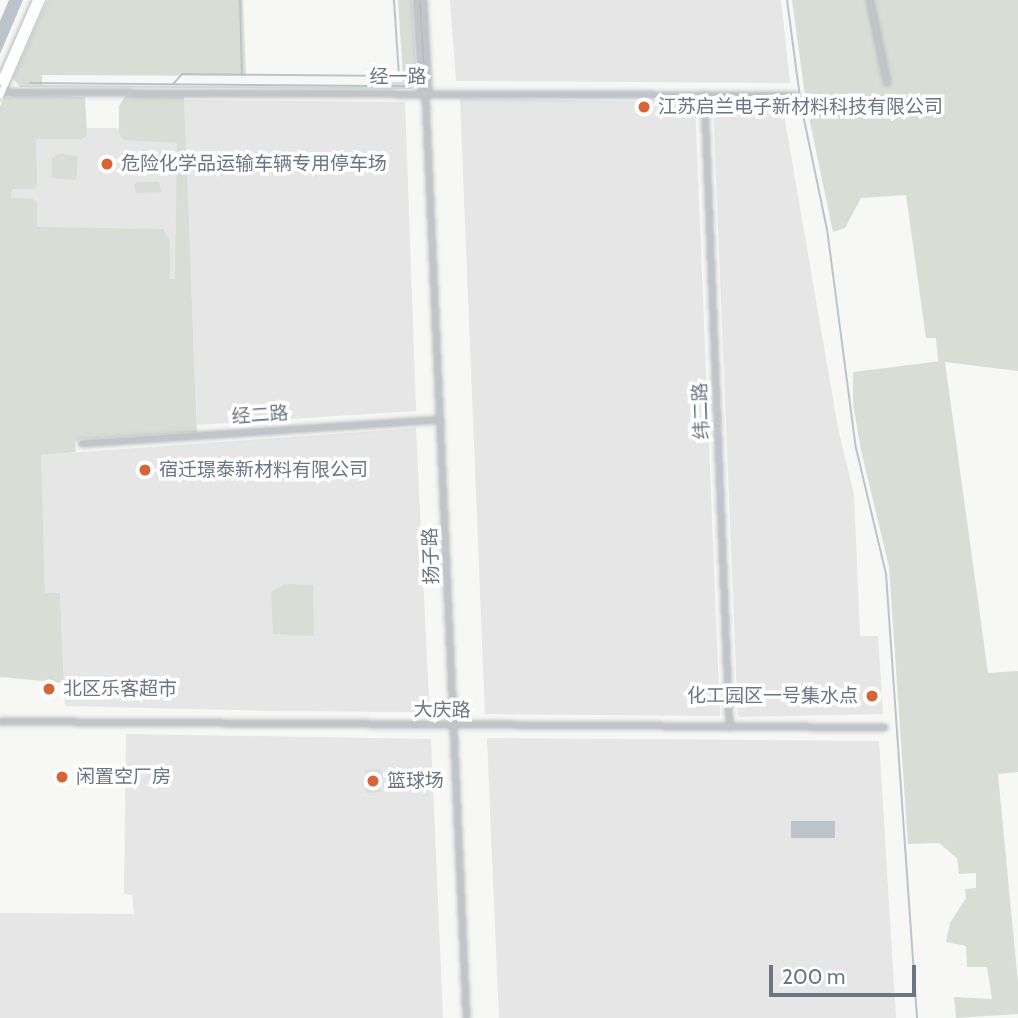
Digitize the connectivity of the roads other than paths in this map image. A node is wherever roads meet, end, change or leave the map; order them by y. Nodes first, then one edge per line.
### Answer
1 (36, 0) edge
2 (42, 0) edge
3 (416, 0) edge
4 (422, 0) edge
5 (870, 0) edge
6 (0, 82) edge
7 (887, 82) dead end
8 (1, 93) edge
9 (425, 93) junction
10 (704, 94) junction
11 (796, 95) dead end
12 (440, 419) junction
13 (81, 443) dead end
14 (0, 721) edge
15 (454, 726) junction
16 (729, 727) junction
17 (884, 727) dead end
18 (466, 1018) edge

1 - 6 main road
2 - 8 main road
3 - 9 street, 扬子路
4 - 9 street, 扬子路
5 - 7 street
8 - 9 street, 经一路
9 - 10 street, 经一路
9 - 12 street, 扬子路
10 - 11 street, 经一路
10 - 16 street, 纬二路
12 - 13 street, 经二路
12 - 15 street, 扬子路
14 - 15 street, 大庆路
15 - 16 street, 大庆路
15 - 18 street, 扬子路
16 - 17 street, 大庆路

